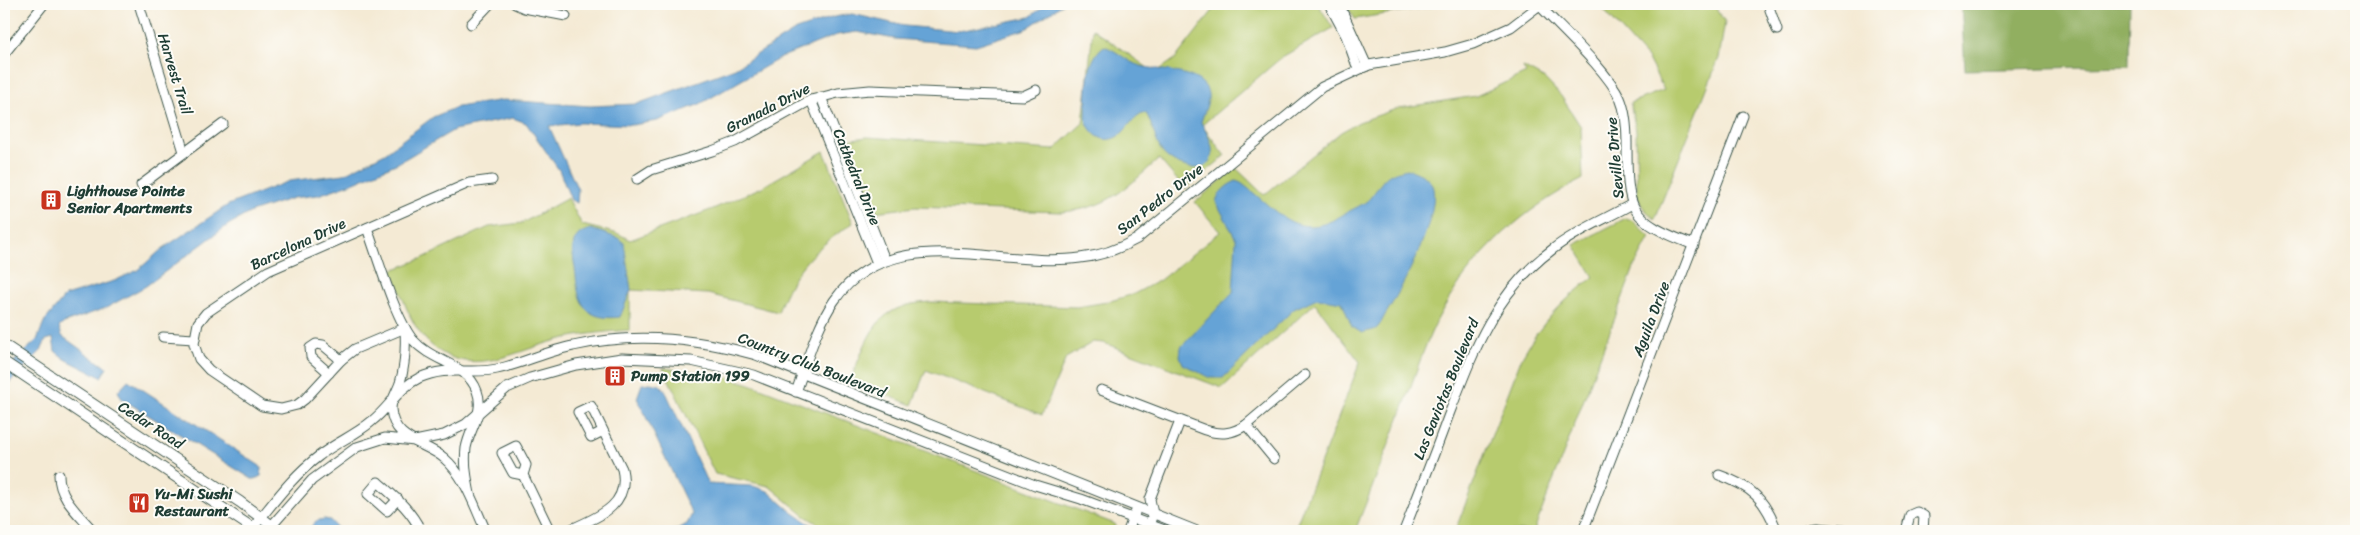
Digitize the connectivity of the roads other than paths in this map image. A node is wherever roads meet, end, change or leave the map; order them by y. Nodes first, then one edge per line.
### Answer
1 (44, 4) edge
2 (139, 4) edge
3 (490, 4) edge
4 (515, 4) edge
5 (1329, 4) edge
6 (1339, 4) edge
7 (1540, 4) edge
8 (1768, 4) edge
9 (566, 16) dead end
10 (471, 24) dead end
11 (1777, 30) dead end
12 (4, 54) edge
13 (1363, 67) junction
14 (1036, 90) dead end
15 (821, 97) junction
16 (811, 100) junction
17 (1743, 116) dead end
18 (223, 124) dead end
19 (184, 152) junction
20 (637, 179) dead end
21 (492, 180) dead end
22 (141, 185) dead end
23 (1632, 204) junction
24 (367, 228) junction
25 (1694, 245) junction
26 (881, 262) junction
27 (405, 328) junction
28 (163, 337) dead end
29 (194, 339) junction
30 (4, 345) edge
31 (341, 360) junction
32 (4, 362) edge
33 (459, 370) junction
34 (329, 373) junction
35 (803, 374) junction
36 (1305, 376) dead end
37 (1101, 390) dead end
38 (796, 392) junction
39 (392, 399) junction
40 (480, 410) junction
41 (1180, 421) junction
42 (1246, 425) junction
43 (603, 431) dead end
44 (410, 440) junction
45 (1274, 459) dead end
46 (59, 475) dead end
47 (523, 475) dead end
48 (1719, 475) dead end
49 (470, 494) junction
50 (398, 499) dead end
51 (1150, 499) junction
52 (1137, 508) junction
53 (1153, 514) junction
54 (262, 517) junction
55 (1133, 518) junction
56 (1148, 528) edge
57 (273, 529) edge
58 (253, 530) edge
59 (93, 531) edge
60 (421, 531) edge
61 (486, 531) edge
62 (550, 531) edge
63 (567, 531) edge
64 (1128, 531) edge
65 (1167, 531) edge
66 (1198, 531) edge
67 (1404, 531) edge
68 (1584, 531) edge
69 (1777, 531) edge
70 (1798, 531) edge
71 (1850, 531) edge
72 (1906, 531) edge
73 (1923, 531) edge

1 - 12 street
2 - 19 street, Harvest Trail
3 - 10 street
4 - 9 street
5 - 13 street
6 - 13 street
7 - 13 street, San Pedro Drive
7 - 23 street, Seville Drive
8 - 11 street
13 - 26 street, San Pedro Drive
14 - 15 street, Granada Drive
15 - 16 street, Granada Drive
15 - 26 street, Cathedral Drive
16 - 20 street, Granada Drive
16 - 26 street, Cathedral Drive
17 - 25 street, Aguila Drive
18 - 19 street
19 - 22 street
21 - 24 street, Barcelona Drive
23 - 25 street, Seville Drive
23 - 67 street, Las Gaviotas Boulevard
24 - 27 street
24 - 29 street, Barcelona Drive
25 - 68 street, Aguila Drive
26 - 35 street, San Pedro Drive
27 - 31 street
27 - 33 street
27 - 39 street
28 - 29 street
29 - 34 street
30 - 54 main road, Cedar Road
31 - 34 street
31 - 34 street
32 - 58 main road, Cedar Road
33 - 35 street, Country Club Boulevard
33 - 39 street, Country Club Boulevard
33 - 40 street
35 - 38 street, San Pedro Drive
35 - 52 street, Country Club Boulevard
36 - 42 street
37 - 41 street
38 - 40 street, Country Club Boulevard
38 - 55 street, Country Club Boulevard
39 - 44 street
39 - 54 street, Country Club Boulevard
40 - 44 street, Country Club Boulevard
40 - 49 street
41 - 42 street
41 - 51 street
42 - 45 street
43 - 63 street
44 - 49 street
44 - 57 street, Country Club Boulevard
46 - 59 street
47 - 62 street
48 - 69 street
49 - 61 street
50 - 60 street
51 - 52 street
51 - 53 street
52 - 53 street, Country Club Boulevard
52 - 55 street
53 - 56 street
53 - 66 street, Country Club Boulevard
54 - 57 main road, Cedar Road
54 - 58 street, Country Club Boulevard
55 - 56 street, Country Club Boulevard
55 - 64 street
56 - 65 street, Country Club Boulevard
70 - 71 street
72 - 73 street

